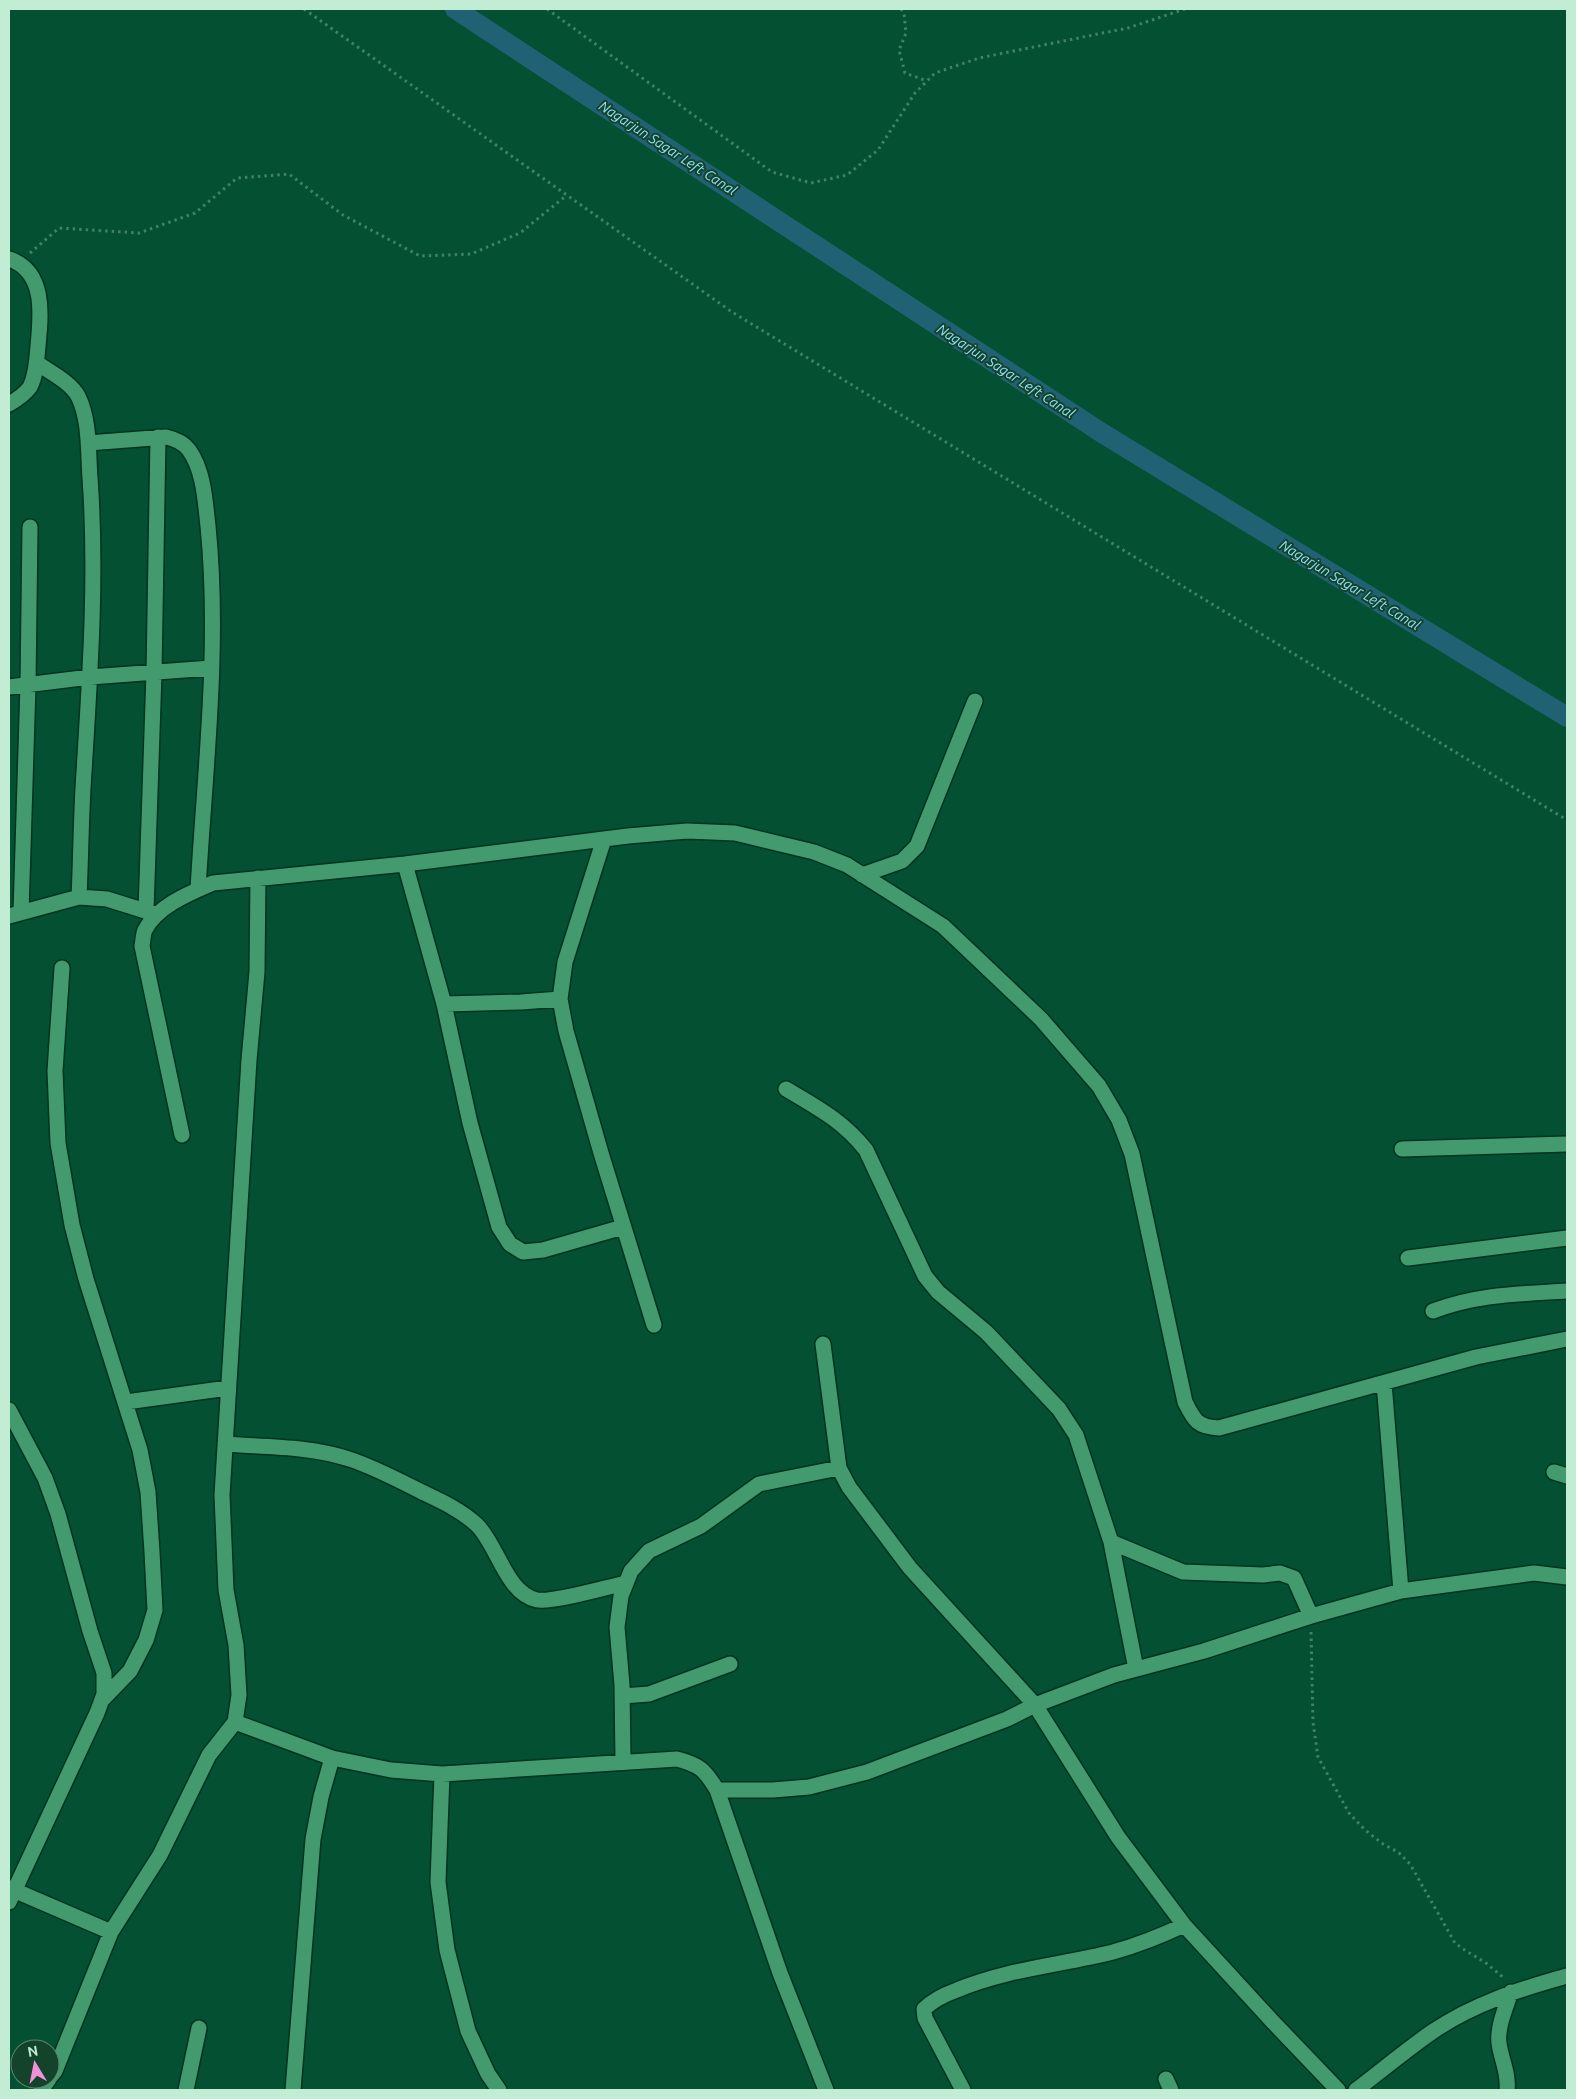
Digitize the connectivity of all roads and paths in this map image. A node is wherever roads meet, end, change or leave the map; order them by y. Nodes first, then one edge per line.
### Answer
1 (304, 9) edge
2 (547, 9) edge
3 (901, 9) edge
4 (1185, 9) edge
5 (927, 80) junction
6 (567, 196) junction
7 (14, 261) edge
8 (37, 363) junction
9 (9, 404) edge
10 (158, 437) junction
11 (88, 443) junction
12 (30, 527) dead end
13 (211, 668) junction
14 (154, 673) junction
15 (90, 677) junction
16 (28, 685) junction
17 (9, 688) edge
18 (975, 701) dead end
19 (1567, 820) edge
20 (604, 839) junction
21 (405, 864) junction
22 (862, 875) junction
23 (258, 878) junction
24 (198, 890) junction
25 (79, 897) junction
26 (151, 913) junction
27 (15, 915) edge
28 (62, 968) dead end
29 (560, 999) junction
30 (444, 1004) junction
31 (786, 1089) dead end
32 (182, 1135) dead end
33 (1567, 1144) edge
34 (1402, 1148) dead end
35 (624, 1227) junction
36 (1567, 1238) edge
37 (1408, 1258) dead end
38 (1567, 1291) edge
39 (1433, 1311) dead end
40 (654, 1325) dead end
41 (1567, 1339) edge
42 (823, 1344) dead end
43 (1384, 1383) junction
44 (228, 1388) junction
45 (126, 1402) junction
46 (9, 1410) edge
47 (225, 1444) junction
48 (839, 1468) junction
49 (1111, 1542) junction
50 (1567, 1577) edge
51 (626, 1583) junction
52 (1401, 1591) junction
53 (1311, 1616) junction
54 (730, 1664) dead end
55 (1136, 1669) junction
56 (622, 1696) junction
57 (102, 1700) junction
58 (1036, 1706) junction
59 (235, 1722) junction
60 (332, 1758) junction
61 (623, 1762) junction
62 (442, 1774) junction
63 (717, 1790) junction
64 (10, 1893) edge
65 (1184, 1925) junction
66 (111, 1932) junction
67 (1567, 1976) edge
68 (1514, 1991) junction
69 (199, 2028) dead end
70 (60, 2056) edge
71 (186, 2090) edge
72 (293, 2090) edge
73 (499, 2090) edge
74 (826, 2090) edge
75 (963, 2090) edge
76 (1338, 2090) edge
77 (1356, 2090) edge
78 (1507, 2090) edge

1 - 6 path
2 - 5 path
3 - 5 path
4 - 5 path
6 - 7 path
6 - 19 path
7 - 8 street
8 - 9 street
8 - 11 street
10 - 11 street
10 - 13 street
10 - 14 street
11 - 15 street
12 - 16 street
13 - 14 street
13 - 24 street
14 - 15 street
14 - 26 street
15 - 16 street
15 - 25 street
16 - 17 street
16 - 27 street
18 - 22 street
20 - 21 street
20 - 22 street
20 - 29 street
21 - 23 street
21 - 30 street
22 - 43 street
23 - 24 street
23 - 44 street
24 - 26 street
25 - 26 street
25 - 27 street
26 - 32 street
28 - 45 street
29 - 30 street
29 - 35 street
30 - 35 street
31 - 49 street
33 - 34 street
35 - 40 street
36 - 37 street
38 - 39 street
41 - 43 street
42 - 48 street
43 - 52 street
44 - 45 street
44 - 47 street
45 - 57 street
46 - 57 street
47 - 51 street
47 - 59 street
48 - 51 street
48 - 58 street
49 - 53 street
49 - 55 street
50 - 52 street
51 - 56 street
52 - 53 street
53 - 55 street
53 - 68 path
54 - 56 street
55 - 58 street
56 - 61 street
57 - 64 street
58 - 63 street
58 - 65 street
59 - 60 street
59 - 66 street
60 - 62 street
60 - 72 street
61 - 62 street
61 - 63 street
62 - 73 street
63 - 74 street
64 - 66 street
65 - 75 street
65 - 76 street
66 - 70 street
67 - 68 street
68 - 77 street
68 - 78 street
69 - 71 street

